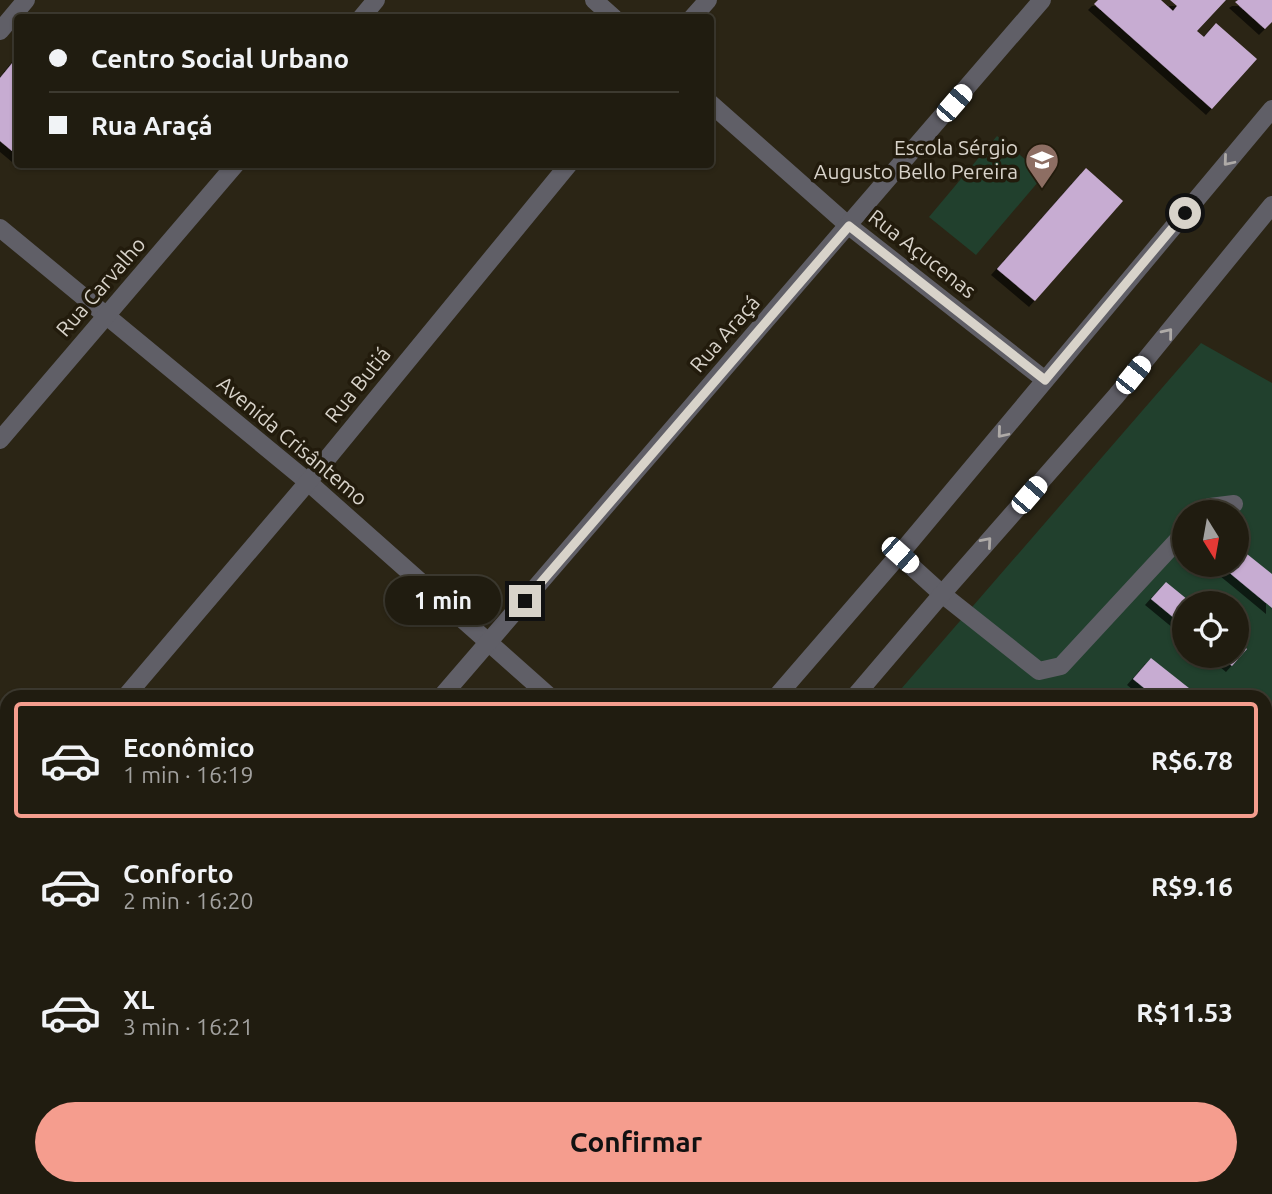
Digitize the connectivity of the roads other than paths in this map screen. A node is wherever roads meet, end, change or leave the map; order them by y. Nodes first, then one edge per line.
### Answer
1 (26, 0) edge
2 (376, 0) edge
3 (594, 0) edge
4 (708, 0) edge
5 (1042, 0) edge
6 (14, 14) edge
7 (14, 14) edge
8 (364, 14) edge
9 (610, 14) edge
10 (696, 14) edge
11 (0, 31) edge
12 (714, 107) edge
13 (1272, 108) edge
14 (233, 168) edge
15 (566, 168) edge
16 (1272, 205) edge
17 (849, 226) junction
18 (0, 228) edge
19 (107, 315) junction
20 (1045, 380) junction
21 (0, 440) edge
22 (307, 482) junction
23 (1172, 546) edge
24 (900, 555) junction
25 (942, 594) junction
26 (489, 643) junction
27 (131, 690) edge
28 (447, 690) edge
29 (542, 690) edge
30 (783, 690) edge
31 (860, 690) edge

1 - 7 street
2 - 8 street
3 - 9 street
4 - 10 street
5 - 17 street, Rua Araçá
6 - 11 street
12 - 17 street, Rua Açucenas
13 -> 20 street
14 - 19 street, Rua Carvalho
15 - 22 street, Rua Butiá
25 -> 16 street
17 - 20 street, Rua Açucenas
17 - 26 street, Rua Araçá
18 - 19 street, Avenida Crisântemo
19 - 21 street, Rua Carvalho
19 - 22 street, Avenida Crisântemo
20 -> 24 street
22 - 26 street, Avenida Crisântemo
22 - 27 street, Rua Butiá
23 - 25 street
24 - 25 street
24 - 30 street
25 - 31 street
26 - 28 street, Rua Araçá
26 - 29 street, Avenida Crisântemo

